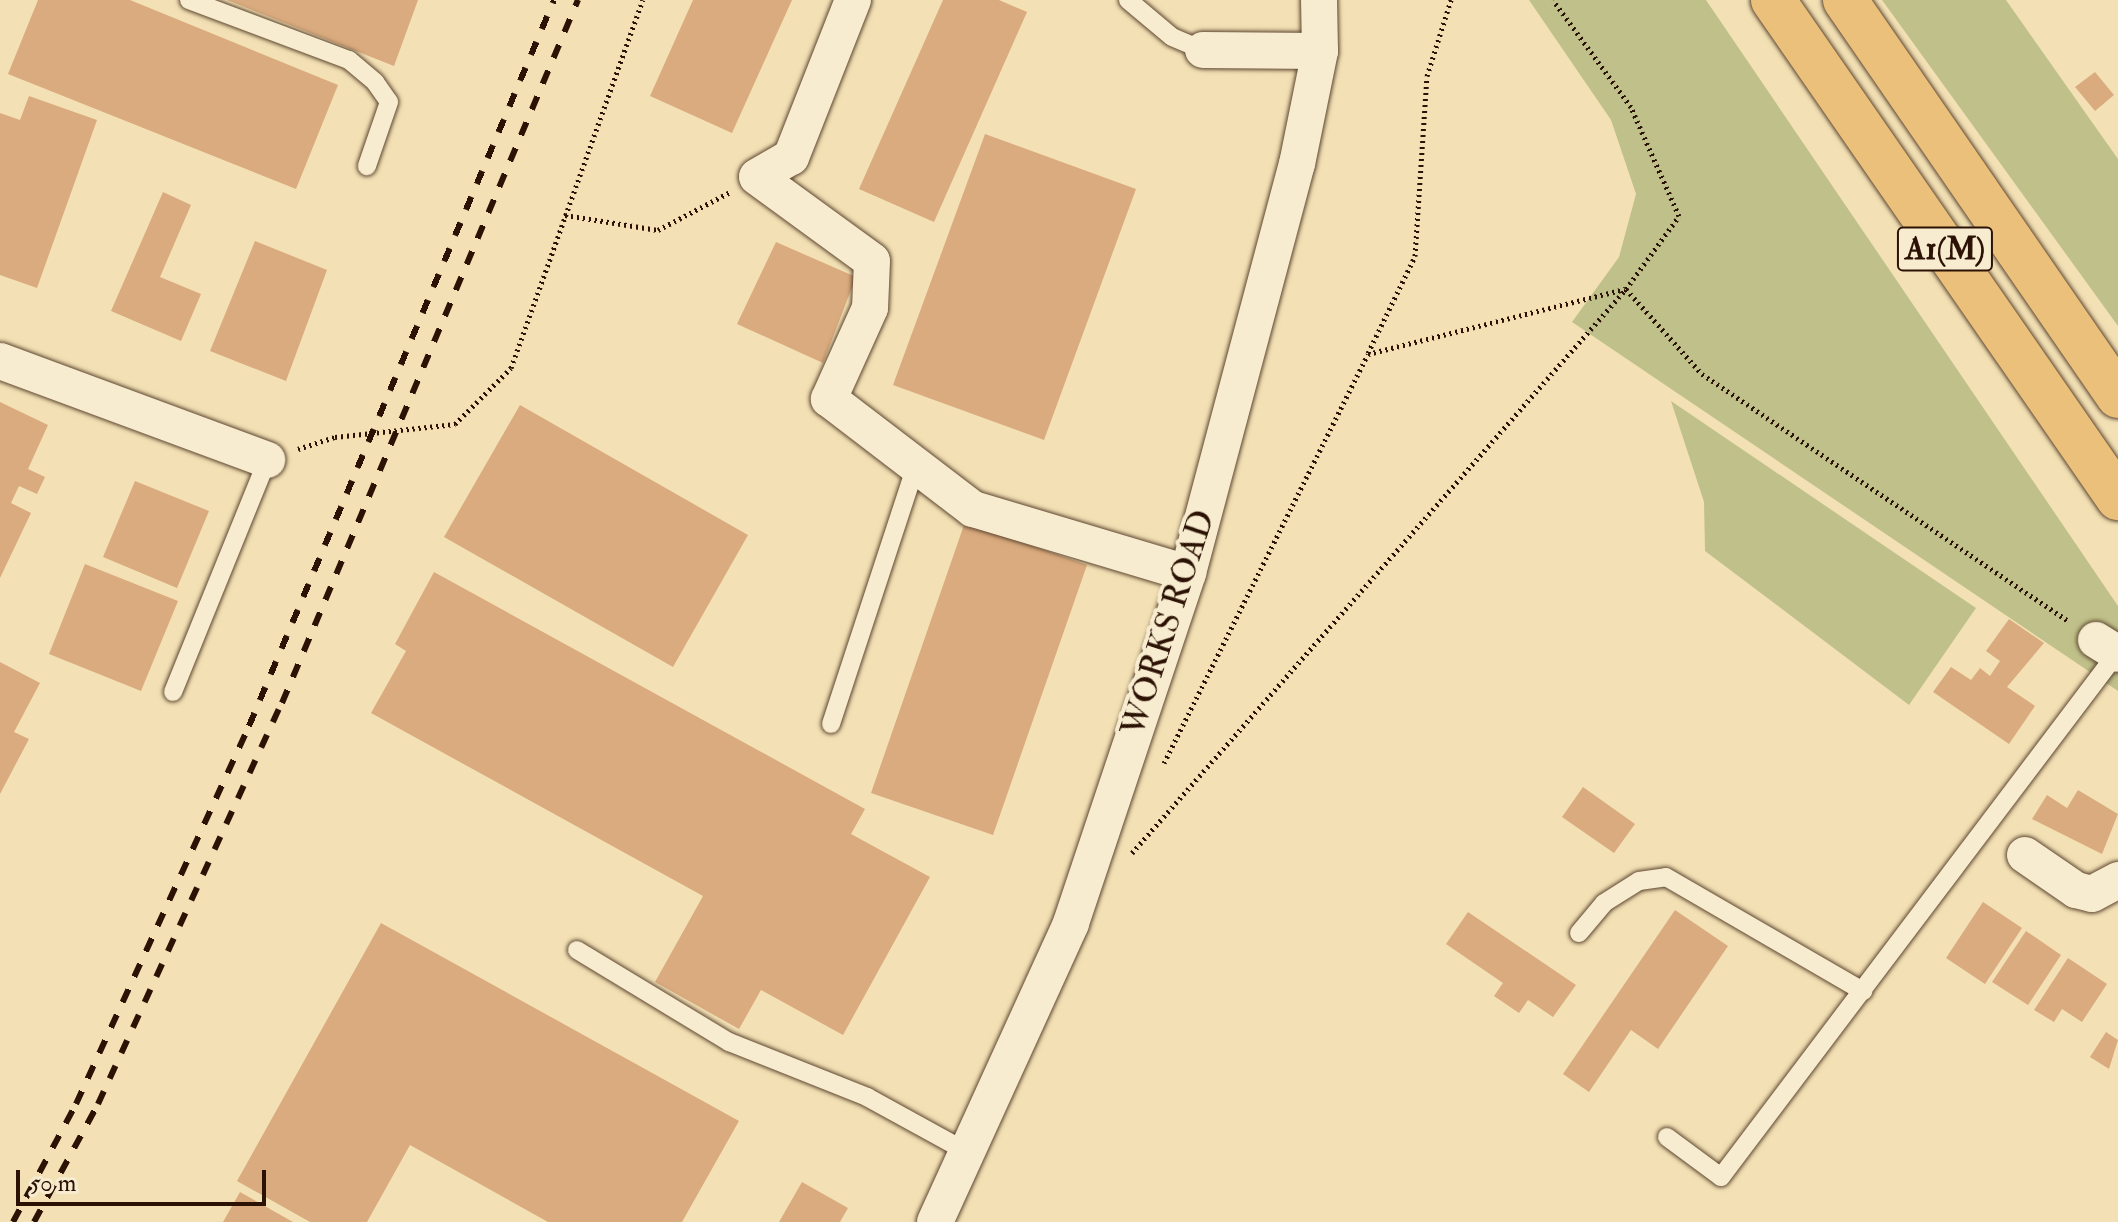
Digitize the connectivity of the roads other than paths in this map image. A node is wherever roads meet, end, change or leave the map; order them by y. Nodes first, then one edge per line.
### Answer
1 (189, 0) edge
2 (853, 0) edge
3 (1128, 0) edge
4 (1319, 0) edge
5 (1773, 0) edge
6 (1845, 0) edge
7 (1203, 50) joint
8 (1320, 51) junction
9 (367, 166) dead end
10 (0, 361) edge
11 (2118, 396) edge
12 (267, 460) joint
13 (916, 465) junction
14 (2118, 498) edge
15 (1188, 573) junction
16 (2110, 649) edge
17 (173, 692) dead end
18 (831, 724) dead end
19 (2025, 855) dead end
20 (2118, 880) edge
21 (1579, 933) dead end
22 (577, 950) dead end
23 (1863, 991) junction
24 (1667, 1137) dead end
25 (967, 1152) junction
26 (935, 1222) edge

1 - 9 lane
2 - 13 street
3 - 7 lane
4 - 8 street, WORKS ROAD
5 - 14 highway, A1(M)
6 - 11 highway, A1(M)
7 - 8 street
8 - 15 street, WORKS ROAD
10 - 12 street
12 - 17 lane
13 - 15 street
13 - 18 lane
15 - 25 street, WORKS ROAD
16 - 23 lane
19 - 20 street
21 - 23 lane
22 - 25 lane
23 - 24 lane
25 - 26 street, WORKS ROAD

